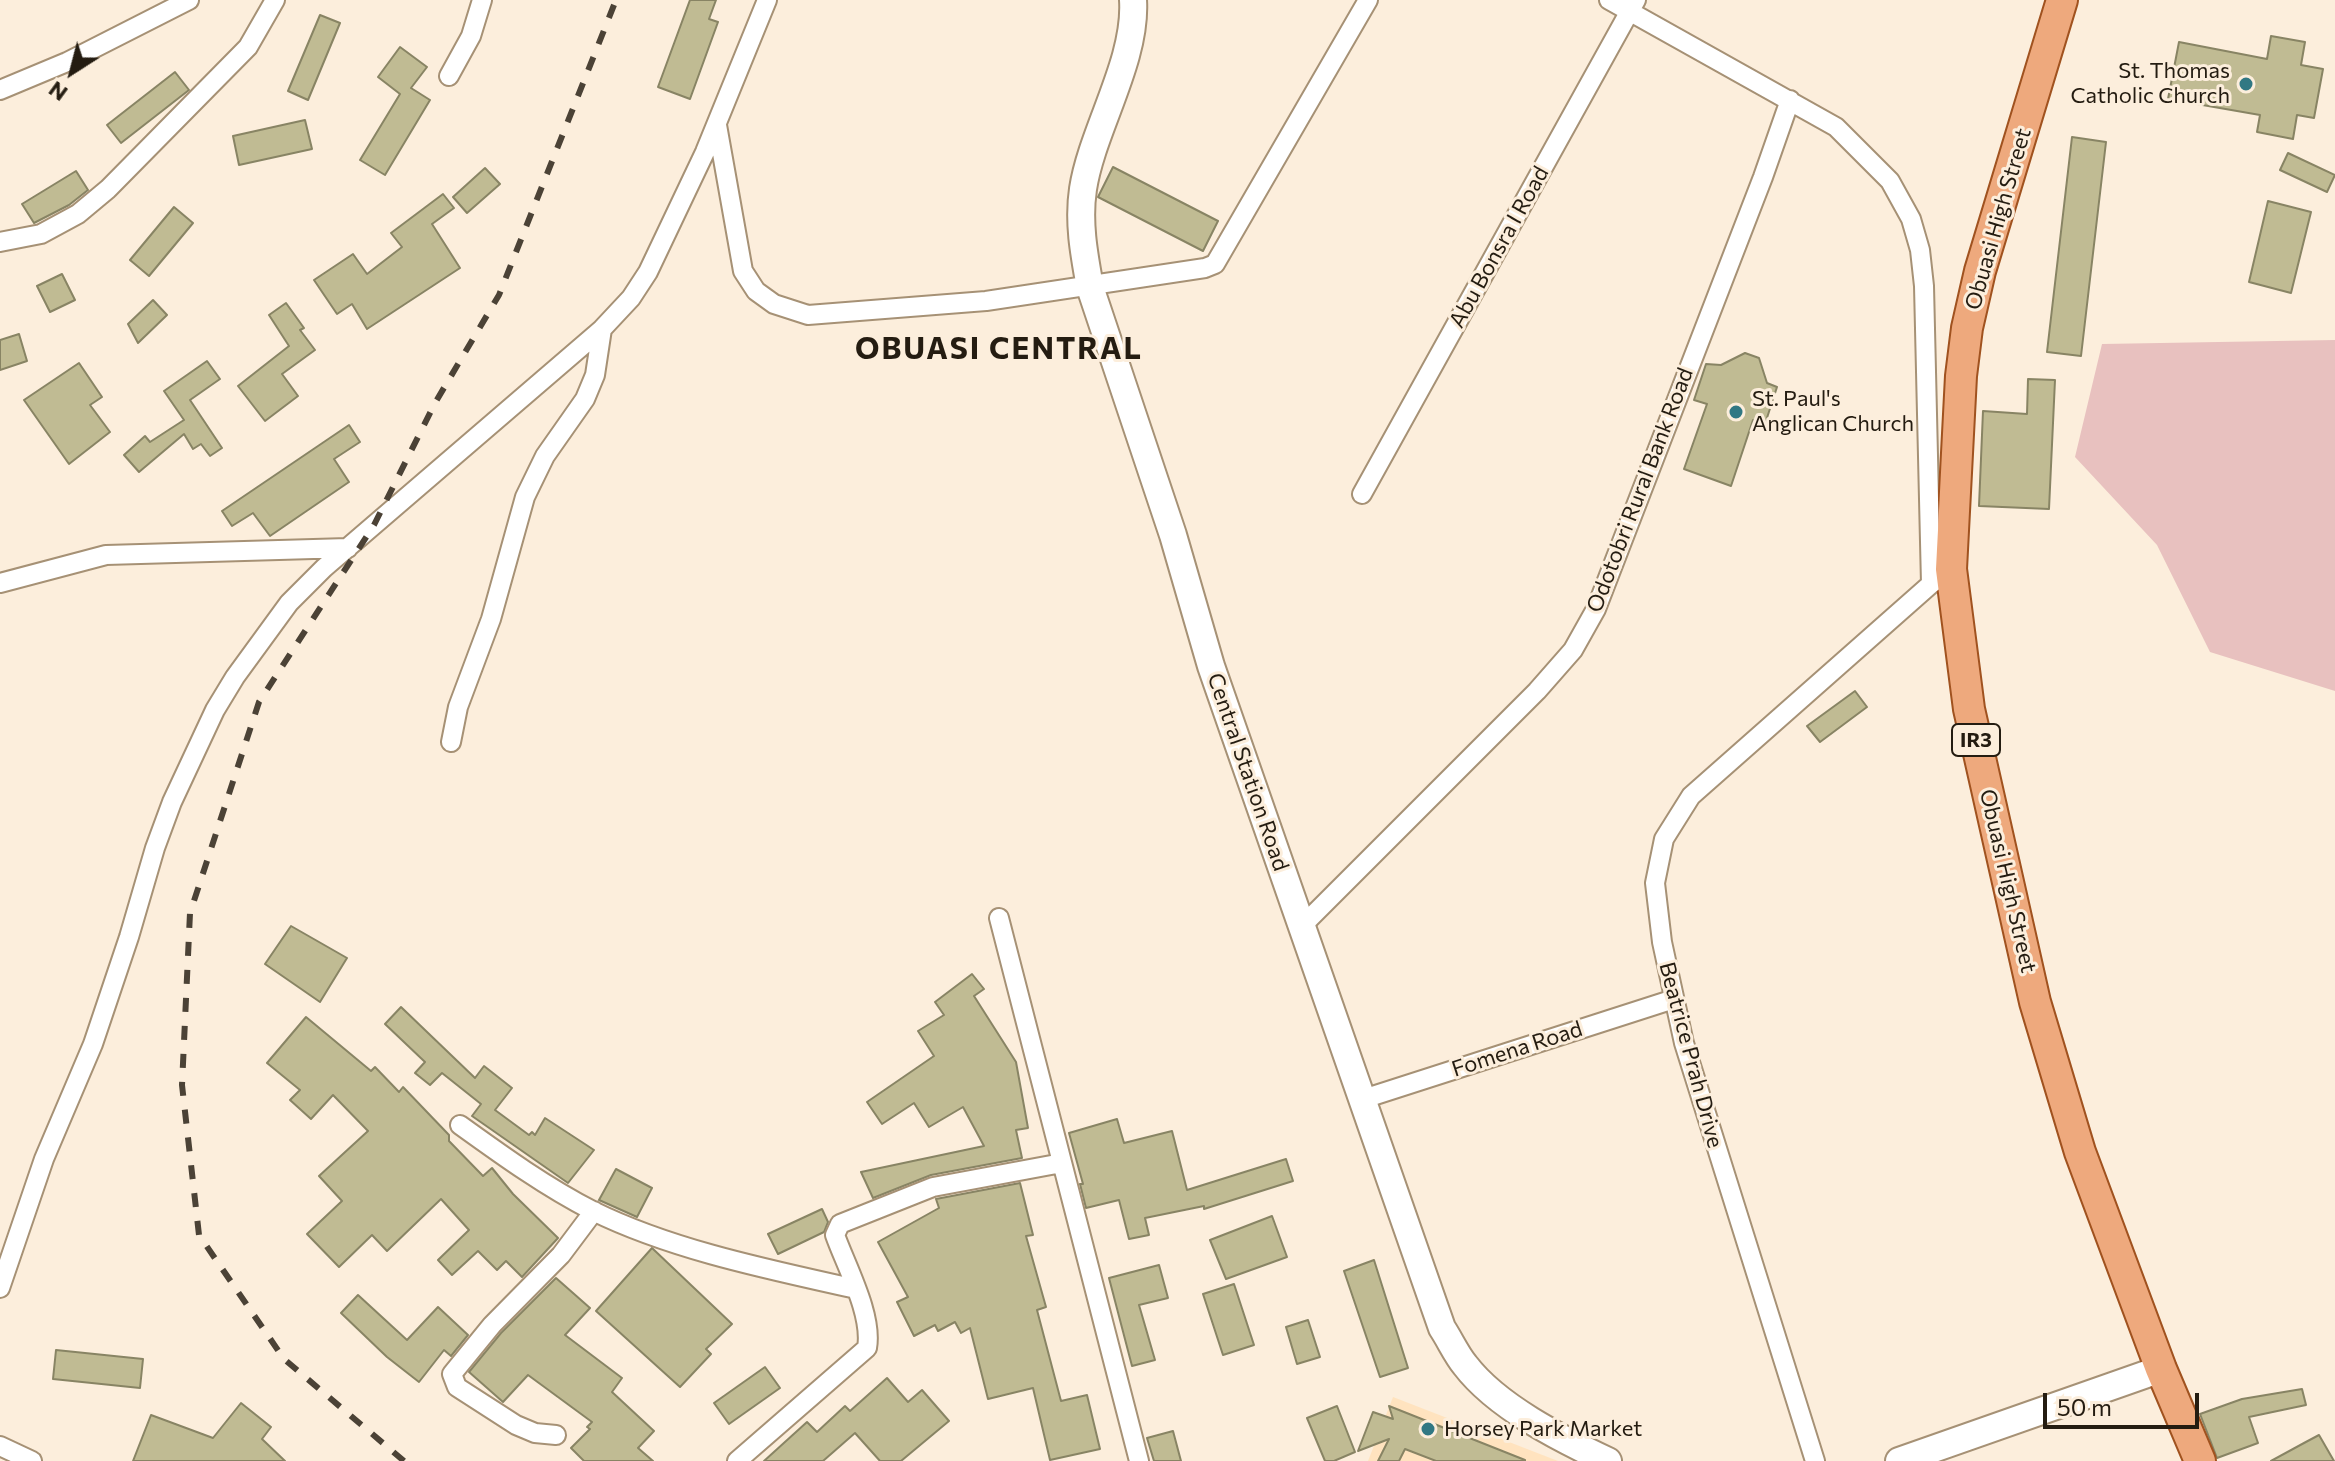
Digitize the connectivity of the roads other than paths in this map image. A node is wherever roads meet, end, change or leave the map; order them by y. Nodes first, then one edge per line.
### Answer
1 (189, 0) edge
2 (275, 0) edge
3 (482, 0) edge
4 (767, 0) edge
5 (1133, 0) edge
6 (1368, 0) edge
7 (1609, 0) edge
8 (2062, 0) edge
9 (1632, 6) edge
10 (449, 76) dead end
11 (0, 90) edge
12 (1790, 100) junction
13 (717, 125) junction
14 (0, 242) edge
15 (1090, 287) junction
16 (602, 329) junction
17 (1362, 494) dead end
18 (348, 548) junction
19 (1941, 576) junction
20 (0, 583) edge
21 (451, 742) dead end
22 (999, 918) dead end
23 (1301, 927) junction
24 (1674, 999) junction
25 (1360, 1100) junction
26 (460, 1125) dead end
27 (1062, 1163) junction
28 (594, 1211) junction
29 (0, 1288) edge
30 (856, 1289) junction
31 (2161, 1369) junction
32 (556, 1435) dead end
33 (0, 1446) edge
34 (32, 1461) edge
35 (737, 1461) edge
36 (1139, 1461) edge
37 (1608, 1461) edge
38 (1815, 1461) edge
39 (1899, 1461) edge
40 (2200, 1461) edge

1 - 11 street
2 - 14 street
3 - 10 street
4 - 13 street
5 - 15 street, Central Station Road
6 - 15 street
7 - 9 street
8 - 19 main road, Obuasi High Street / IR3
9 - 12 street
9 - 17 street, Abu Bonsra I Road
12 - 19 street
12 - 23 street, Odotobri Rural Bank Road
13 - 15 street
13 - 16 street
15 - 23 street, Central Station Road
16 - 18 street
16 - 21 street
18 - 20 street
18 - 29 street
19 - 24 street, Beatrice Prah Drive
19 - 31 main road, Obuasi High Street / IR3
22 - 27 street
23 - 25 street, Central Station Road
24 - 25 street, Fomena Road
24 - 38 street, Beatrice Prah Drive
25 - 37 street, Central Station Road
26 - 28 street
27 - 30 street
27 - 36 street
28 - 30 street
28 - 32 street
30 - 35 street
31 - 39 street
31 - 40 main road, Obuasi High Street / IR3
33 - 34 street

